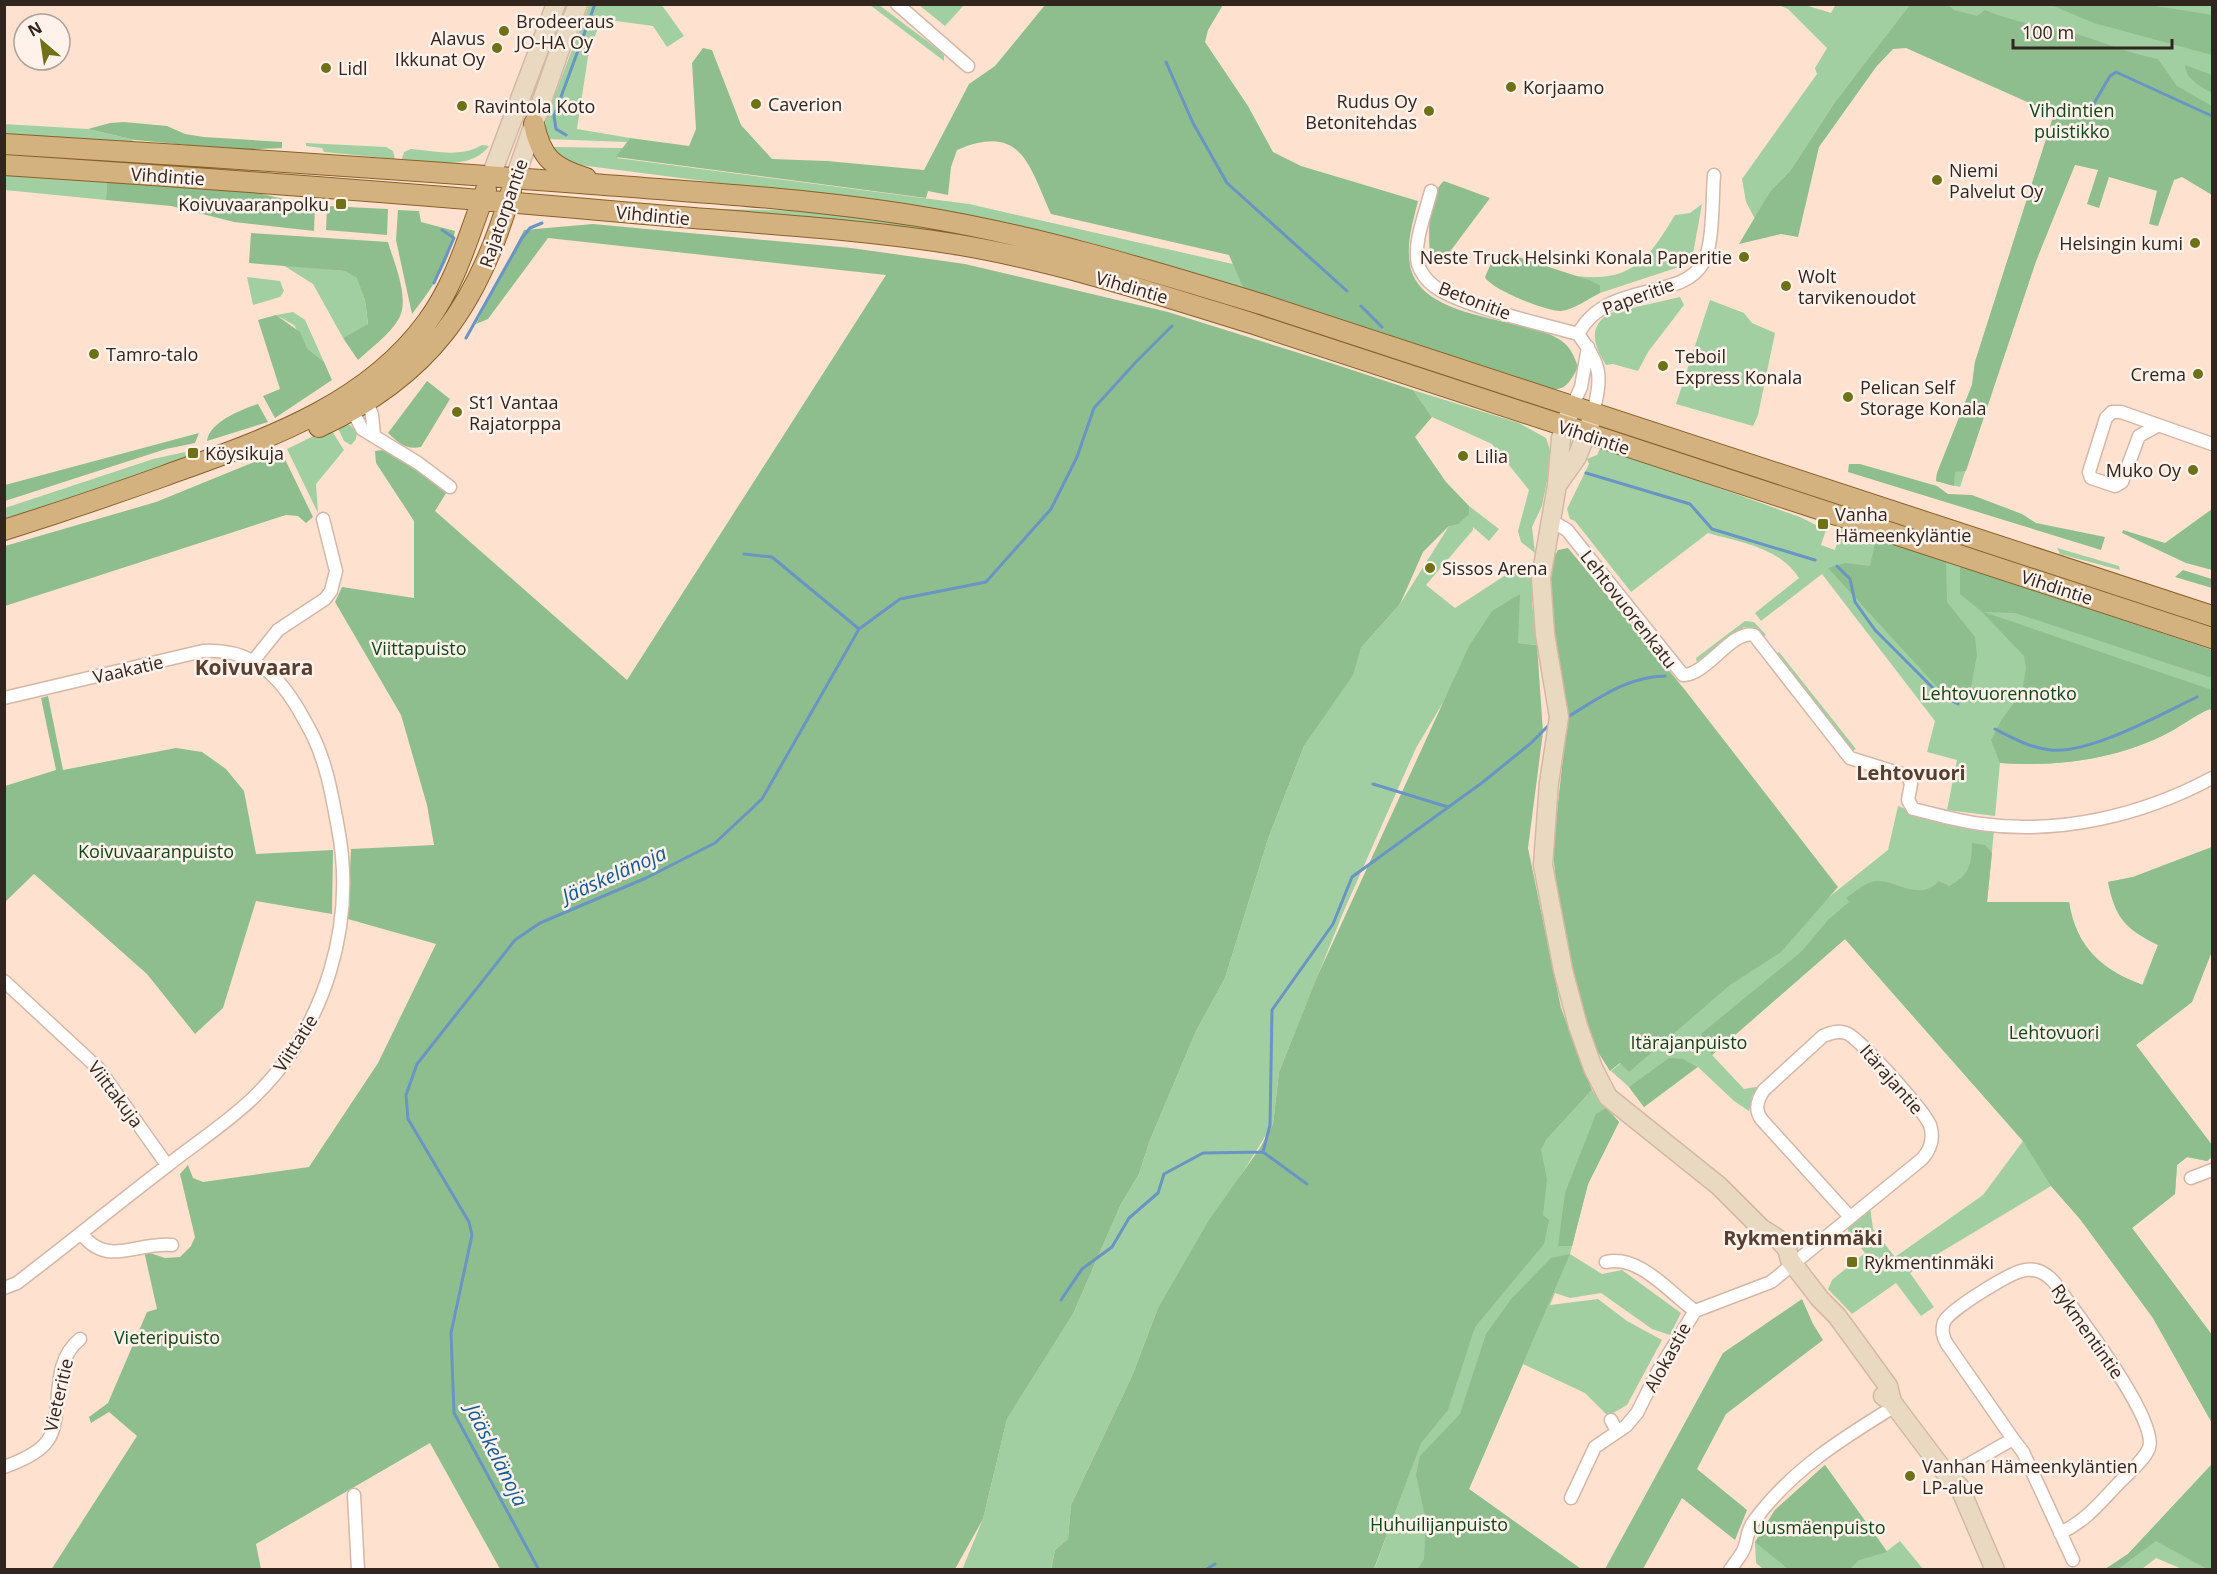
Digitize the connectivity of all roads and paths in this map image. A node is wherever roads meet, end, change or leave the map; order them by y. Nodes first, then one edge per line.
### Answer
1 (556, 4) edge
2 (578, 4) edge
3 (897, 4) edge
4 (968, 66) dead end
5 (534, 124) junction
6 (4, 144) edge
7 (4, 165) edge
8 (491, 176) junction
9 (1714, 176) dead end
10 (515, 178) junction
11 (615, 186) junction
12 (1431, 191) dead end
13 (481, 201) junction
14 (508, 203) junction
15 (1578, 334) junction
16 (1588, 347) junction
17 (357, 399) junction
18 (1572, 407) junction
19 (1593, 414) junction
20 (2157, 426) junction
21 (1564, 427) junction
22 (1586, 434) junction
23 (374, 435) junction
24 (2212, 444) edge
25 (1557, 485) junction
26 (450, 487) dead end
27 (323, 519) dead end
28 (1550, 520) junction
29 (4, 530) edge
30 (2212, 616) edge
31 (2212, 638) edge
32 (254, 660) junction
33 (4, 698) edge
34 (2212, 778) edge
35 (4, 981) edge
36 (167, 1166) junction
37 (2212, 1170) edge
38 (2191, 1178) dead end
39 (1850, 1217) junction
40 (81, 1233) junction
41 (172, 1245) dead end
42 (1606, 1262) dead end
43 (1791, 1262) junction
44 (4, 1288) edge
45 (1695, 1311) junction
46 (80, 1339) dead end
47 (1894, 1404) junction
48 (2013, 1439) junction
49 (4, 1467) edge
50 (1949, 1478) junction
51 (354, 1495) dead end
52 (1571, 1498) dead end
53 (2060, 1533) junction
54 (2073, 1560) dead end
55 (358, 1569) edge
56 (1730, 1569) edge
57 (1995, 1569) edge

1 - 8 street, Rajatorpantie
2 - 5 street, Rajatorpantie
3 - 4 street
5 - 10 street, Rajatorpantie
5 - 11 main road
6 - 8 main road, Vihdintie
7 - 13 main road, Vihdintie
8 - 10 main road, Vihdintie
8 - 13 main road, Rajatorpantie
9 - 15 street, Paperitie
10 - 11 main road, Vihdintie
10 - 14 main road, Rajatorpantie
11 - 18 main road, Vihdintie
12 - 15 street, Betonitie
13 - 14 main road, Vihdintie
13 - 17 main road, Rajatorpantie
14 - 17 main road, Rajatorpantie
14 - 21 main road, Vihdintie
15 - 16 street
16 - 18 street
16 - 19 street
17 - 23 street
17 - 23 street
17 - 29 main road, Rajatorpantie
18 - 19 main road, Vihdintie
18 - 21 street
19 - 22 street
19 - 30 main road, Vihdintie
20 - 20 street
20 - 24 street
21 - 22 main road, Vihdintie
21 - 25 street
22 - 25 street
22 - 31 main road, Vihdintie
23 - 26 street
25 - 28 street
27 - 32 street
28 - 34 street, Lehtovuorenkatu
28 - 43 street
32 - 33 street, Vaakatie
32 - 36 street, Viittatie
35 - 36 street, Viittakuja
36 - 40 street, Viittatie
37 - 38 street
39 - 39 street, Itärajantie
39 - 43 street, Itärajantie
40 - 41 street
40 - 44 street, Viittatie
42 - 45 street
43 - 45 street, Alokastie
43 - 47 street
45 - 52 street, Alokastie
46 - 49 street, Vieteritie
47 - 50 street
47 - 56 street
48 - 50 street
48 - 53 street
48 - 53 street, Rykmentintie
50 - 57 street
51 - 55 street
53 - 54 street

